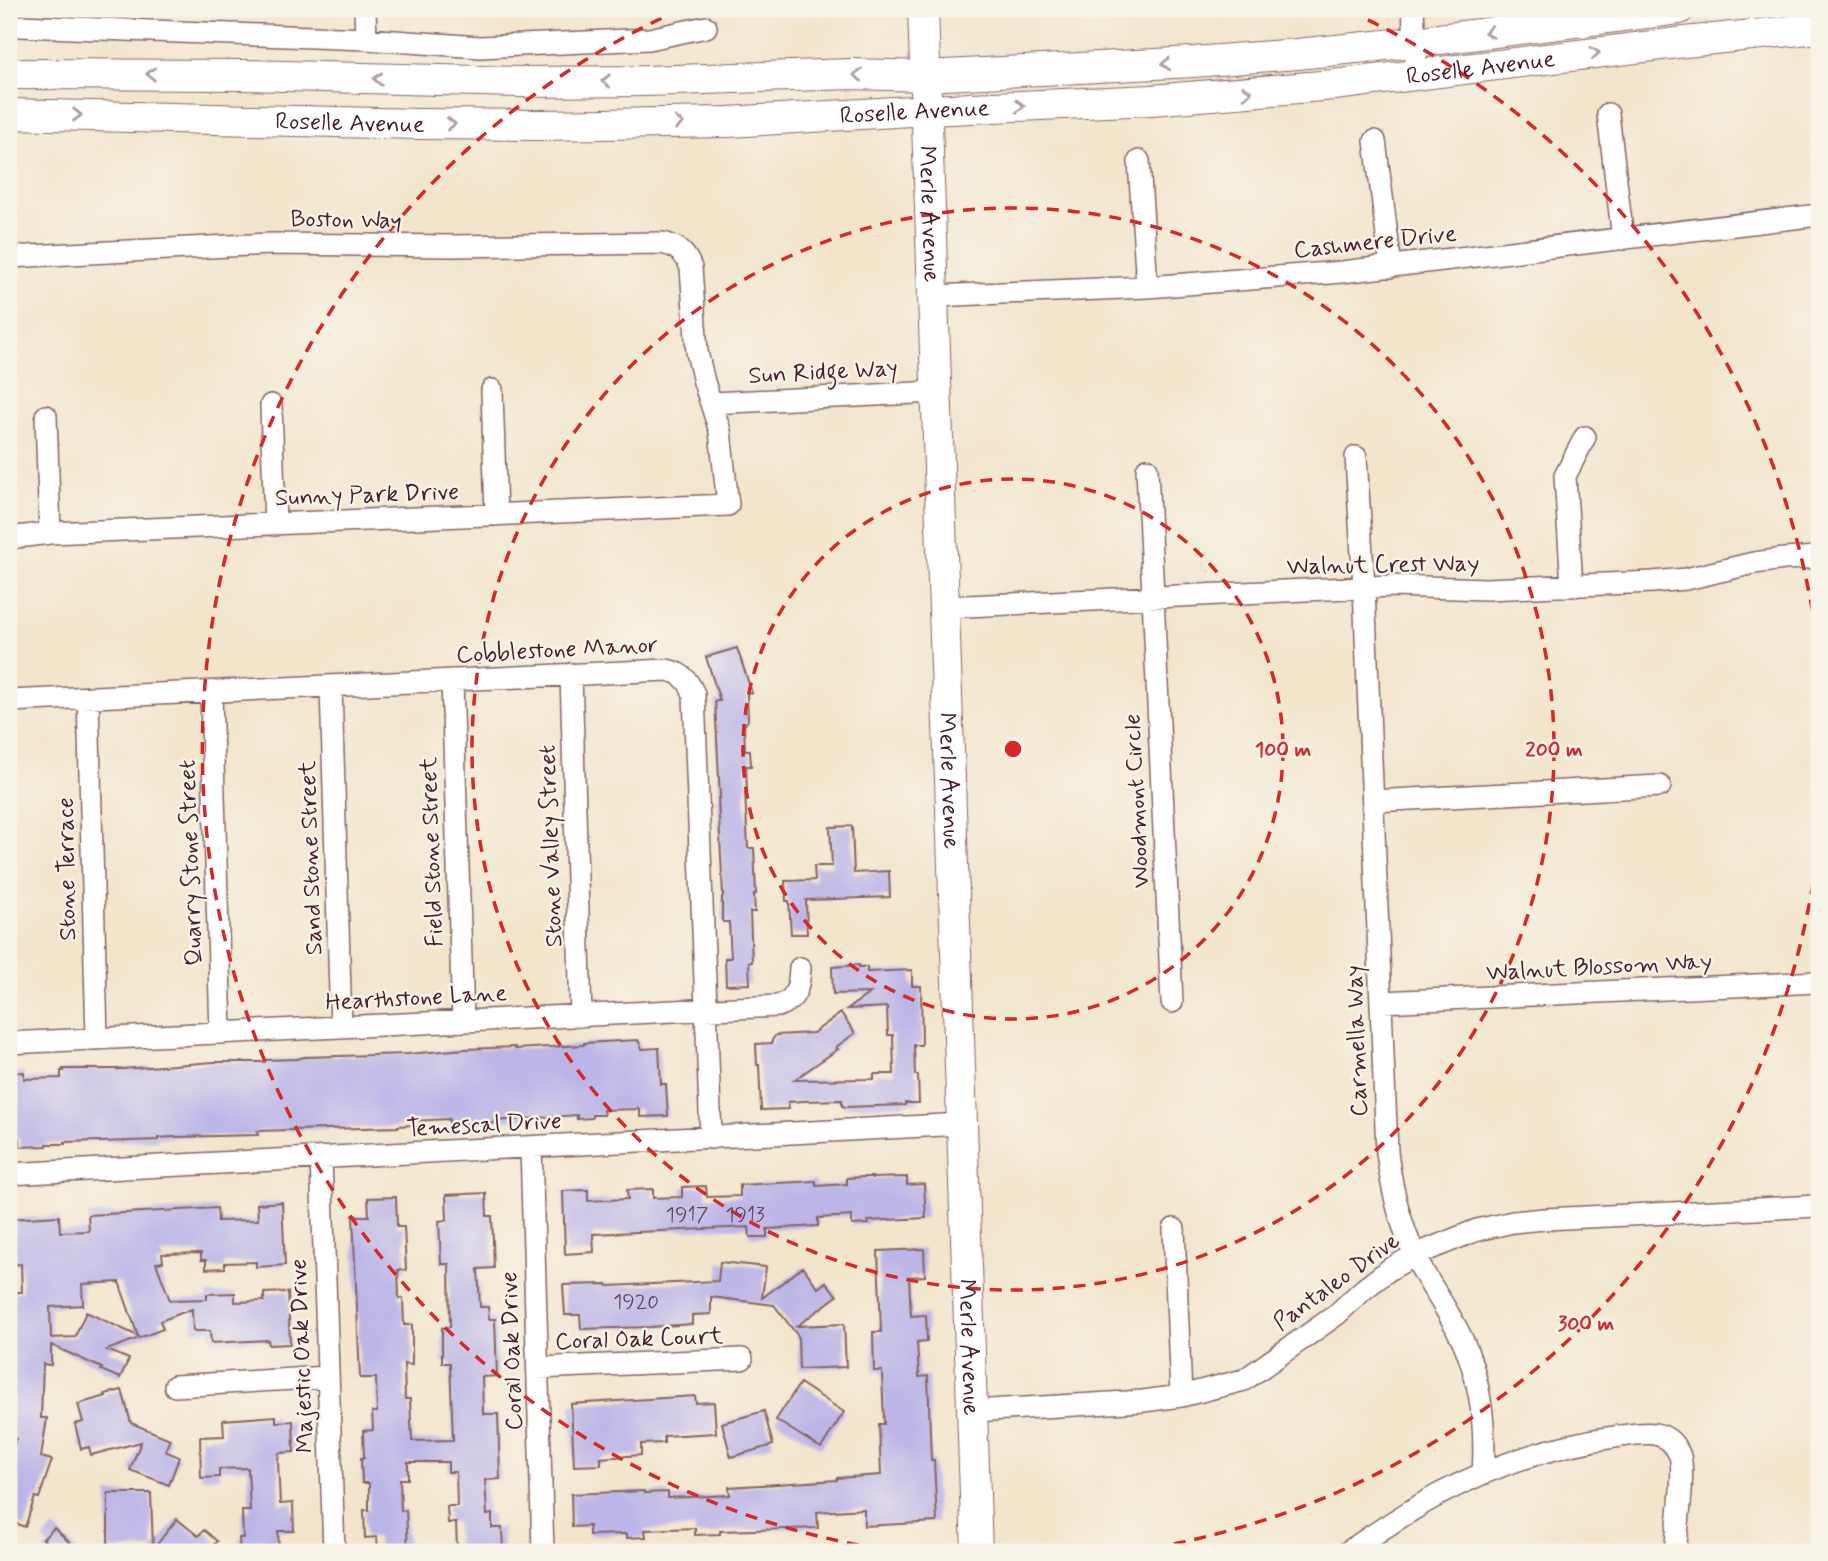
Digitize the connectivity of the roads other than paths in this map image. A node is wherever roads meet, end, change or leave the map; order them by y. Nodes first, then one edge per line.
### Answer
1 (365, 9) edge
2 (923, 9) edge
3 (1413, 9) edge
4 (1679, 9) edge
5 (20, 26) dead end
6 (706, 27) dead end
7 (1819, 27) edge
8 (366, 39) junction
9 (1415, 42) junction
10 (9, 74) edge
11 (1417, 75) junction
12 (926, 76) junction
13 (928, 110) junction
14 (9, 114) edge
15 (1608, 114) dead end
16 (1375, 141) dead end
17 (1139, 161) dead end
18 (1819, 215) edge
19 (1623, 239) junction
20 (9, 257) edge
21 (1391, 267) junction
22 (1147, 287) junction
23 (934, 296) junction
24 (492, 390) dead end
25 (937, 392) junction
26 (711, 402) junction
27 (271, 405) dead end
28 (46, 416) dead end
29 (1585, 437) dead end
30 (1356, 457) dead end
31 (1147, 469) dead end
32 (496, 515) junction
33 (275, 525) junction
34 (50, 533) junction
35 (9, 538) edge
36 (1819, 557) edge
37 (1572, 586) junction
38 (1364, 587) junction
39 (1153, 598) junction
40 (945, 607) junction
41 (571, 674) junction
42 (452, 681) junction
43 (331, 687) junction
44 (211, 692) junction
45 (88, 697) junction
46 (9, 701) edge
47 (1660, 786) dead end
48 (1373, 801) junction
49 (800, 968) dead end
50 (1819, 982) edge
51 (1172, 1002) dead end
52 (1381, 1002) junction
53 (706, 1010) junction
54 (581, 1016) junction
55 (463, 1021) junction
56 (341, 1027) junction
57 (221, 1033) junction
58 (97, 1039) junction
59 (9, 1043) edge
60 (963, 1125) junction
61 (711, 1138) junction
62 (531, 1147) junction
63 (321, 1158) junction
64 (9, 1174) edge
65 (1819, 1206) edge
66 (1174, 1230) dead end
67 (1415, 1255) junction
68 (742, 1359) dead end
69 (538, 1368) junction
70 (328, 1377) junction
71 (175, 1386) dead end
72 (1181, 1396) junction
73 (973, 1411) junction
74 (1483, 1474) junction
75 (334, 1552) edge
76 (543, 1552) edge
77 (977, 1552) edge
78 (1348, 1552) edge
79 (1675, 1552) edge

1 - 8 street
2 - 12 main road, Merle Avenue
3 - 9 street
4 -> 9 main road, Roselle Avenue
5 - 8 street
6 - 8 street
11 -> 7 main road, Roselle Avenue
9 - 11 street
9 -> 12 main road, Roselle Avenue
12 -> 10 main road, Roselle Avenue
13 -> 11 main road, Roselle Avenue
12 - 13 main road, Merle Avenue
14 -> 13 main road, Roselle Avenue
13 - 23 main road, Merle Avenue
15 - 19 street
16 - 21 street
17 - 22 street
18 - 19 street, Cashmere Drive
19 - 21 street, Cashmere Drive
20 - 26 street, Boston Way
21 - 22 street, Cashmere Drive
22 - 23 street, Cashmere Drive
23 - 25 main road, Merle Avenue
24 - 32 street
25 - 26 street, Sun Ridge Way
25 - 40 main road, Merle Avenue
26 - 32 street, Sunny Park Drive
27 - 33 street
28 - 34 street
29 - 37 street
30 - 38 street, Carmella Way
31 - 39 street, Woodmont Circle
32 - 33 street, Sunny Park Drive
33 - 34 street, Sunny Park Drive
34 - 35 street, Sunny Park Drive
36 - 37 street, Walnut Crest Way
37 - 38 street, Walnut Crest Way
38 - 39 street, Walnut Crest Way
38 - 48 street, Carmella Way
39 - 40 street, Walnut Crest Way
39 - 51 street, Woodmont Circle
40 - 60 main road, Merle Avenue
41 - 42 street, Cobblestone Manor
41 - 53 street, Cobblestone Manor
41 - 54 street, Stone Valley Street
42 - 43 street, Cobblestone Manor
42 - 55 street, Field Stone Street
43 - 44 street, Cobblestone Manor
43 - 56 street, Sand Stone Street
44 - 45 street, Cobblestone Manor
44 - 57 street, Quarry Stone Street
45 - 46 street, Cobblestone Manor
45 - 58 street, Stone Terrace
47 - 48 street
48 - 52 street, Carmella Way
49 - 53 street, Hearthstone Lane
50 - 52 street, Walnut Blossom Way
52 - 67 street, Carmella Way
53 - 54 street, Hearthstone Lane
53 - 61 street, Cobblestone Manor
54 - 55 street, Hearthstone Lane
55 - 56 street, Hearthstone Lane
56 - 57 street, Hearthstone Lane
57 - 58 street, Hearthstone Lane
58 - 59 street, Hearthstone Lane
60 - 61 street, Temescal Drive
60 - 73 main road, Merle Avenue
61 - 62 street, Temescal Drive
62 - 63 street, Temescal Drive
62 - 69 street, Coral Oak Drive
63 - 64 street, Temescal Drive
63 - 70 street, Majestic Oak Drive
65 - 67 street, Pantaleo Drive
66 - 72 street
67 - 72 street, Pantaleo Drive
67 - 74 street, Carmella Way
68 - 69 street, Coral Oak Court
69 - 76 street, Coral Oak Drive
70 - 71 street
70 - 75 street, Majestic Oak Drive
72 - 73 street, Pantaleo Drive
73 - 77 main road, Merle Avenue
74 - 78 street
74 - 79 street

